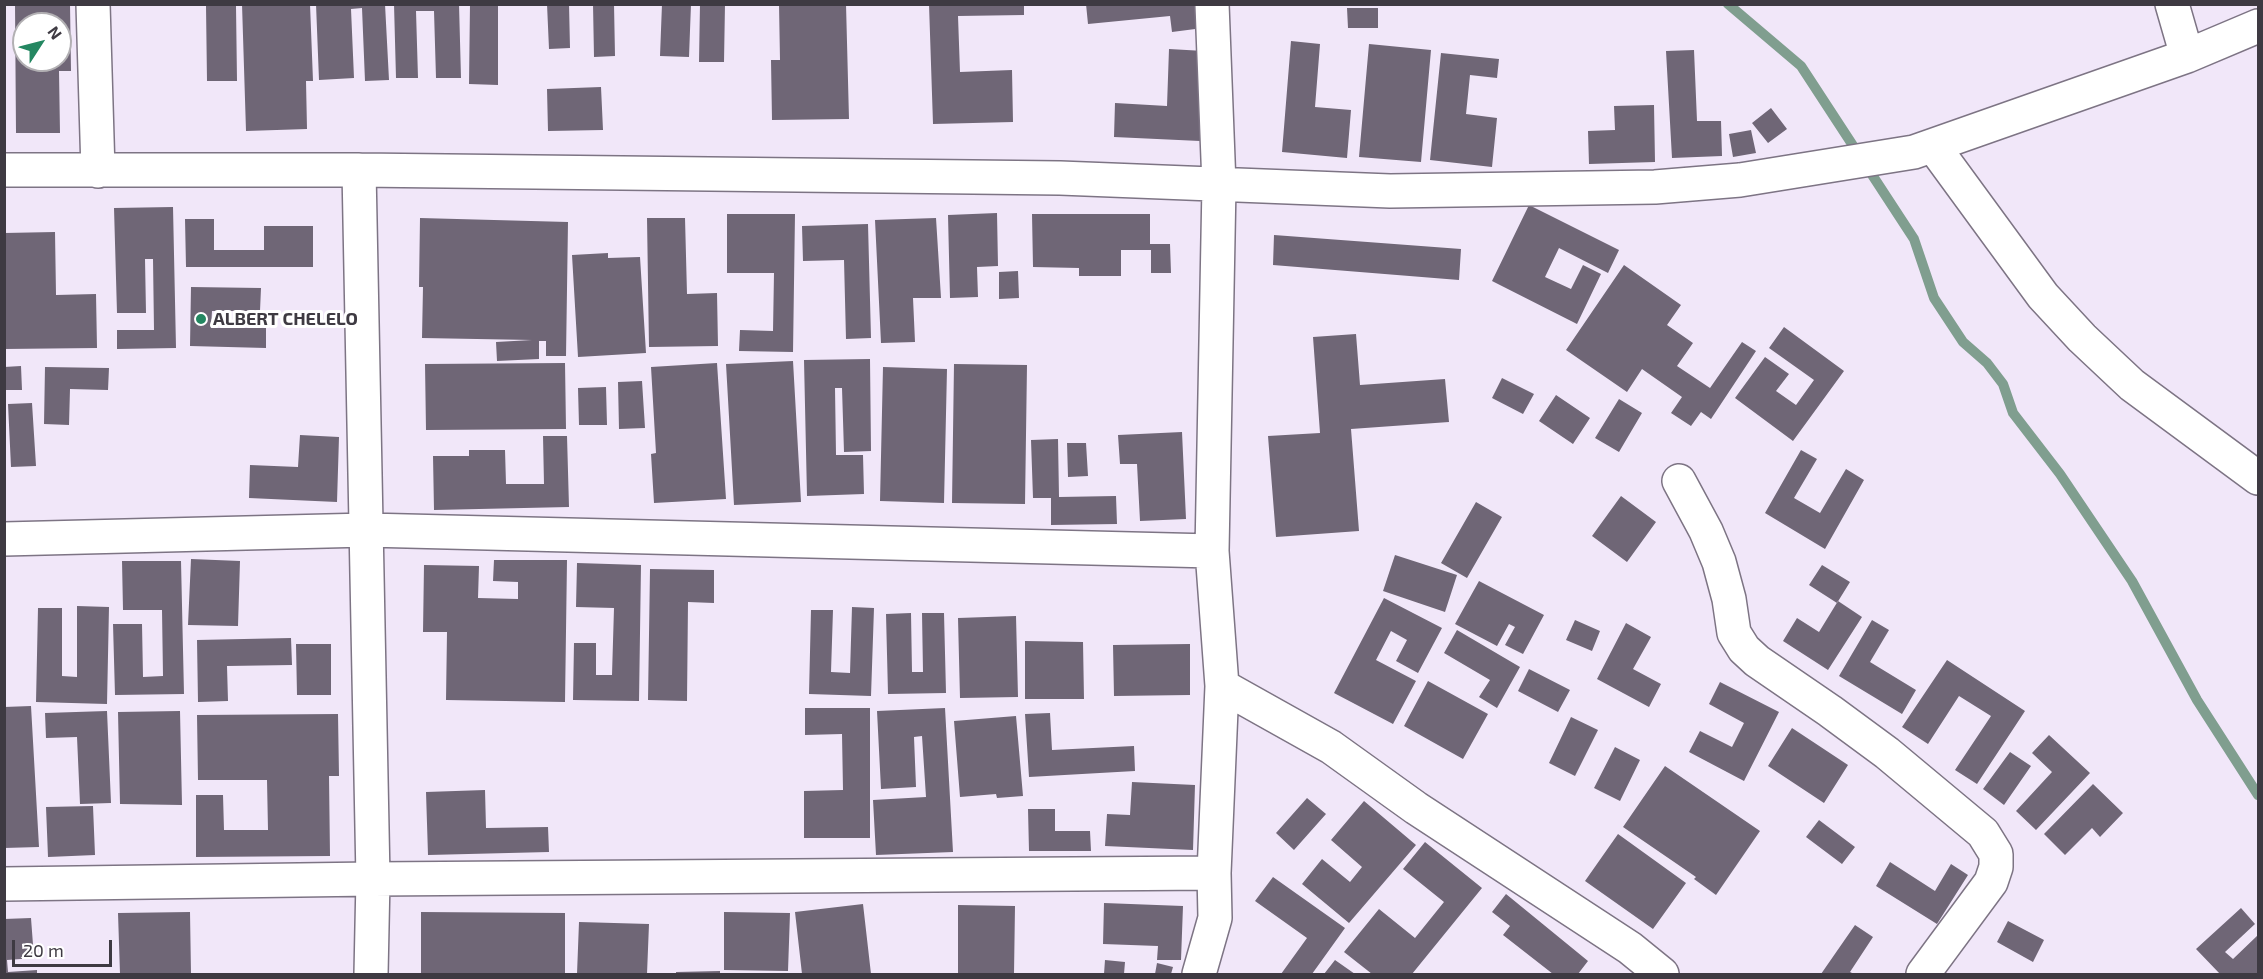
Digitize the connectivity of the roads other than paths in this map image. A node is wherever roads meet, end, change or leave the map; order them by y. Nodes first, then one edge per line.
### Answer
1 (93, 4) edge
2 (1212, 4) edge
3 (2172, 4) edge
4 (2259, 26) edge
5 (2187, 56) junction
6 (1934, 147) junction
7 (4, 170) edge
8 (359, 170) junction
9 (98, 171) junction
10 (1219, 185) junction
11 (2259, 478) edge
12 (1679, 481) dead end
13 (367, 530) junction
14 (4, 540) edge
15 (1212, 551) junction
16 (1222, 686) junction
17 (1214, 873) junction
18 (373, 879) junction
19 (4, 884) edge
20 (1203, 973) edge
21 (371, 975) edge
22 (1662, 975) edge
23 (1923, 975) edge

1 - 9 street
2 - 10 street
3 - 5 street
4 - 5 street
5 - 6 street
6 - 10 street
6 - 11 street
7 - 9 street
8 - 9 street
8 - 10 street
8 - 13 street
10 - 15 street
12 - 23 street
13 - 14 street
13 - 15 street
13 - 18 street
15 - 16 street
16 - 17 street
16 - 22 street
17 - 18 street
17 - 20 street
18 - 19 street
18 - 21 street

